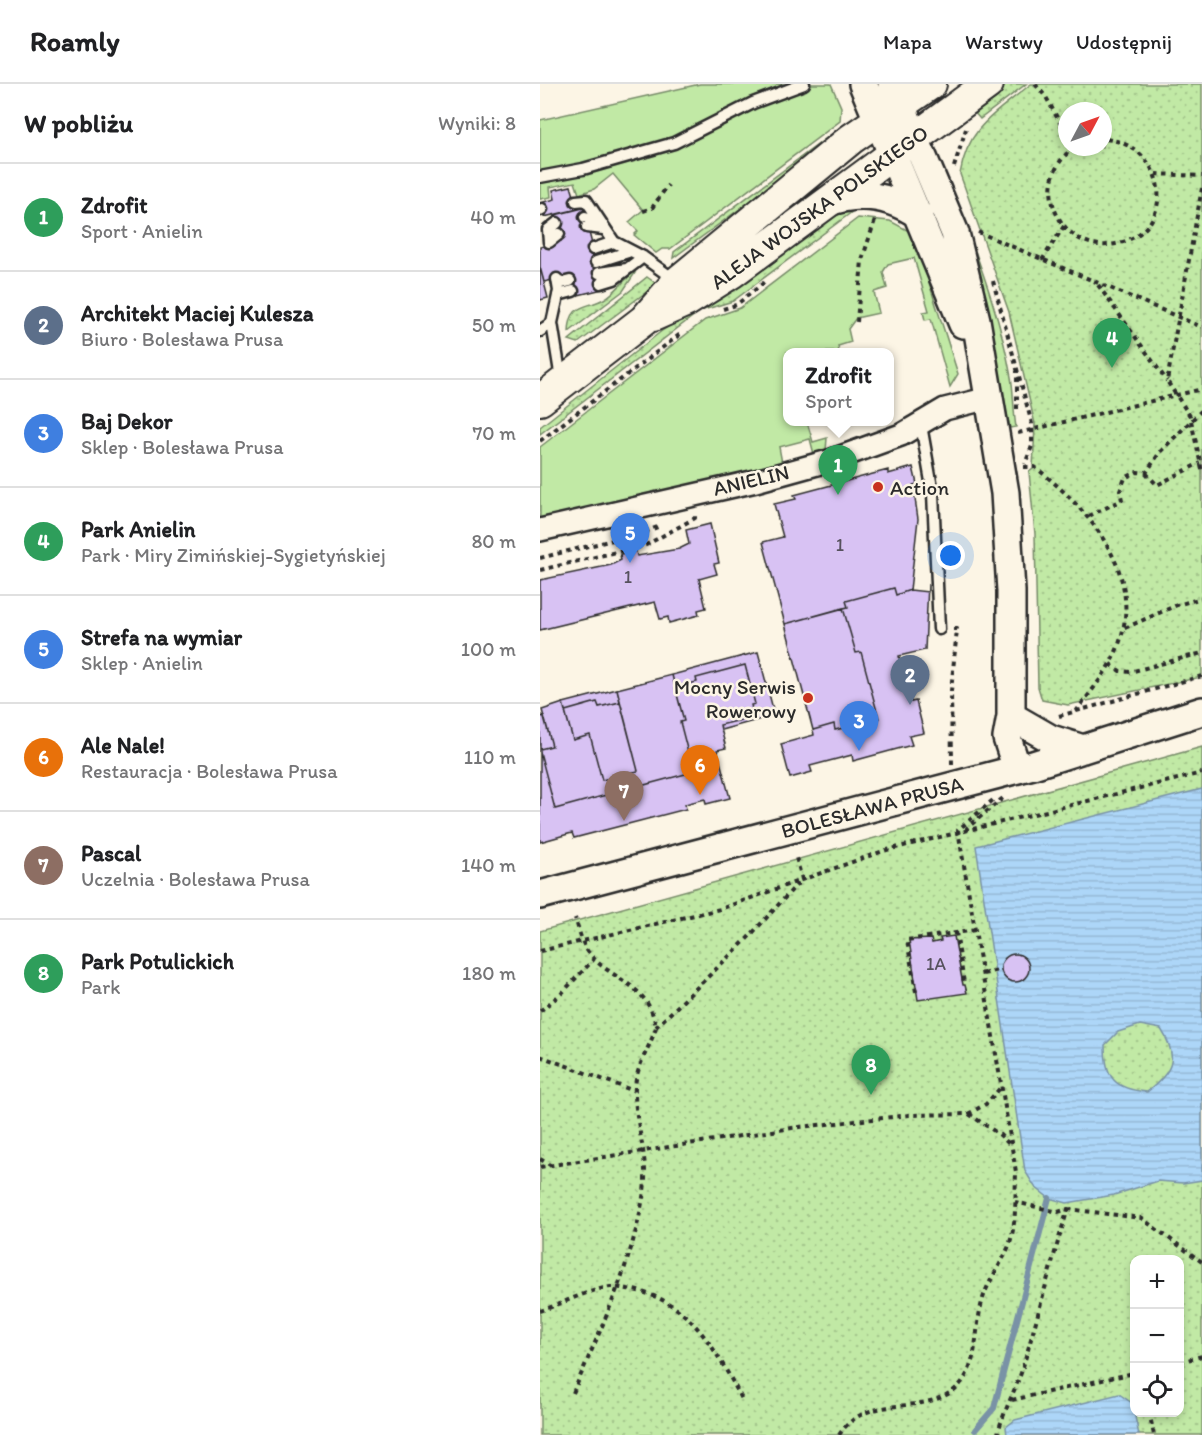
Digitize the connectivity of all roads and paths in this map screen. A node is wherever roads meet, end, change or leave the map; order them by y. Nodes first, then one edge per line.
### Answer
1 (804, 84) edge
2 (863, 84) edge
3 (931, 84) edge
4 (988, 84) edge
5 (1035, 84) edge
6 (890, 104) edge
7 (1058, 118) edge
8 (1112, 141) edge
9 (904, 145) junction
10 (1067, 156) edge
11 (1156, 174) junction
12 (1202, 176) edge
13 (540, 177) edge
14 (668, 185) dead end
15 (1202, 188) edge
16 (576, 201) dead end
17 (822, 205) junction
18 (643, 211) dead end
19 (880, 214) dead end
20 (919, 215) junction
21 (586, 222) dead end
22 (601, 225) junction
23 (1064, 226) junction
24 (974, 231) dead end
25 (614, 242) junction
26 (593, 249) dead end
27 (628, 252) junction
28 (643, 257) junction
29 (1042, 260) junction
30 (596, 262) dead end
31 (600, 278) dead end
32 (677, 282) junction
33 (1098, 284) junction
34 (572, 286) dead end
35 (1177, 317) junction
36 (644, 320) junction
37 (857, 322) dead end
38 (552, 323) junction
39 (1202, 327) edge
40 (540, 331) edge
41 (1017, 371) dead end
42 (1167, 381) junction
43 (986, 387) junction
44 (1202, 389) edge
45 (551, 392) edge
46 (1176, 395) junction
47 (1202, 410) edge
48 (1190, 420) junction
49 (921, 425) junction
50 (1033, 430) junction
51 (1011, 435) dead end
52 (1200, 463) junction
53 (1202, 470) edge
54 (1146, 473) junction
55 (694, 513) dead end
56 (688, 514) dead end
57 (1089, 516) junction
58 (687, 522) dead end
59 (663, 524) dead end
60 (540, 530) edge
61 (540, 558) edge
62 (540, 570) edge
63 (1202, 598) edge
64 (1125, 628) junction
65 (939, 629) joint
66 (1202, 653) edge
67 (1110, 664) junction
68 (1202, 676) edge
69 (1202, 711) edge
70 (1074, 713) junction
71 (1052, 715) dead end
72 (1011, 716) junction
73 (1083, 749) junction
74 (963, 762) dead end
75 (952, 765) junction
76 (946, 766) dead end
77 (1017, 769) junction
78 (1202, 773) edge
79 (996, 797) dead end
80 (1004, 797) dead end
81 (967, 831) junction
82 (959, 833) junction
83 (795, 854) dead end
84 (802, 879) junction
85 (540, 895) edge
86 (575, 918) dead end
87 (976, 930) junction
88 (956, 932) junction
89 (935, 935) junction
90 (582, 940) junction
91 (936, 941) dead end
92 (540, 951) edge
93 (594, 959) junction
94 (1001, 969) dead end
95 (983, 974) junction
96 (964, 983) dead end
97 (916, 992) dead end
98 (540, 1011) edge
99 (656, 1027) junction
100 (540, 1056) edge
101 (1002, 1086) junction
102 (634, 1091) junction
103 (968, 1114) junction
104 (1011, 1146) junction
105 (644, 1150) junction
106 (540, 1159) edge
107 (551, 1165) junction
108 (540, 1167) edge
109 (1015, 1202) junction
110 (1068, 1209) junction
111 (1202, 1262) edge
112 (619, 1287) junction
113 (540, 1311) edge
114 (1202, 1356) edge
115 (1184, 1361) edge
116 (1130, 1374) edge
117 (573, 1393) dead end
118 (1012, 1400) junction
119 (743, 1401) dead end
120 (1150, 1417) edge
121 (839, 1435) edge
122 (998, 1435) edge
123 (1154, 1435) edge

1 - 13 lane
2 - 6 street
3 - 6 main road, ALEJA WOJSKA POLSKIEGO
4 - 9 main road, ALEJA WOJSKA POLSKIEGO
5 - 7 path
6 - 9 street
6 - 32 main road, ALEJA WOJSKA POLSKIEGO
8 - 11 path
9 - 17 main road, ALEJA WOJSKA POLSKIEGO
9 - 20 street
9 - 43 street
10 - 23 path
11 - 12 path
11 - 23 path
14 - 18 path
15 - 35 path
16 - 22 lane
17 - 20 street
17 - 36 main road, ALEJA WOJSKA POLSKIEGO
19 - 37 path
20 - 43 street
21 - 22 lane
22 - 25 lane
23 - 29 path
24 - 29 path
25 - 26 lane
25 - 27 lane
27 - 28 lane
27 - 30 lane
28 - 31 lane
28 - 32 lane
29 - 33 path
32 - 36 main road, ALEJA WOJSKA POLSKIEGO
33 - 35 path
33 - 42 path
34 - 38 lane
35 - 39 path
35 - 42 path
36 - 45 main road, ALEJA WOJSKA POLSKIEGO
38 - 40 lane
38 - 45 lane
41 - 50 path
42 - 46 path
43 - 49 street, ANIELIN
43 - 72 street
44 - 46 path
46 - 48 path
46 - 50 path
47 - 48 path
48 - 52 path
48 - 54 path
49 - 60 street, ANIELIN
49 - 65 lane
50 - 51 path
50 - 57 path
52 - 53 path
52 - 54 path
54 - 57 path
55 - 56 path
57 - 64 path
58 - 62 path
59 - 61 path
63 - 64 path
64 - 67 path
65 - 75 path
66 - 67 path
67 - 70 path
68 - 70 path
69 - 73 street, BOLESŁAWA PRUSA
70 - 71 path
72 - 73 street
72 - 77 street
73 - 77 street, BOLESŁAWA PRUSA
74 - 75 path
75 - 76 path
77 - 85 street, BOLESŁAWA PRUSA
78 - 81 path
79 - 82 path
80 - 81 path
81 - 82 path
82 - 84 path
82 - 87 path
83 - 84 path
84 - 90 path
84 - 99 path
86 - 90 path
87 - 88 path
87 - 95 path
88 - 89 path
88 - 96 path
89 - 91 path
89 - 97 path
90 - 92 path
90 - 93 path
93 - 98 path
93 - 99 path
94 - 95 path
95 - 101 path
99 - 102 path
100 - 102 path
101 - 103 path
101 - 104 path
102 - 105 path
103 - 104 path
103 - 105 path
104 - 109 path
105 - 107 path
105 - 112 path
106 - 107 path
107 - 108 path
109 - 110 path
109 - 121 path
110 - 111 path
110 - 118 path
112 - 113 path
112 - 117 path
112 - 119 path
114 - 115 path
116 - 118 path
118 - 122 path
120 - 123 path

